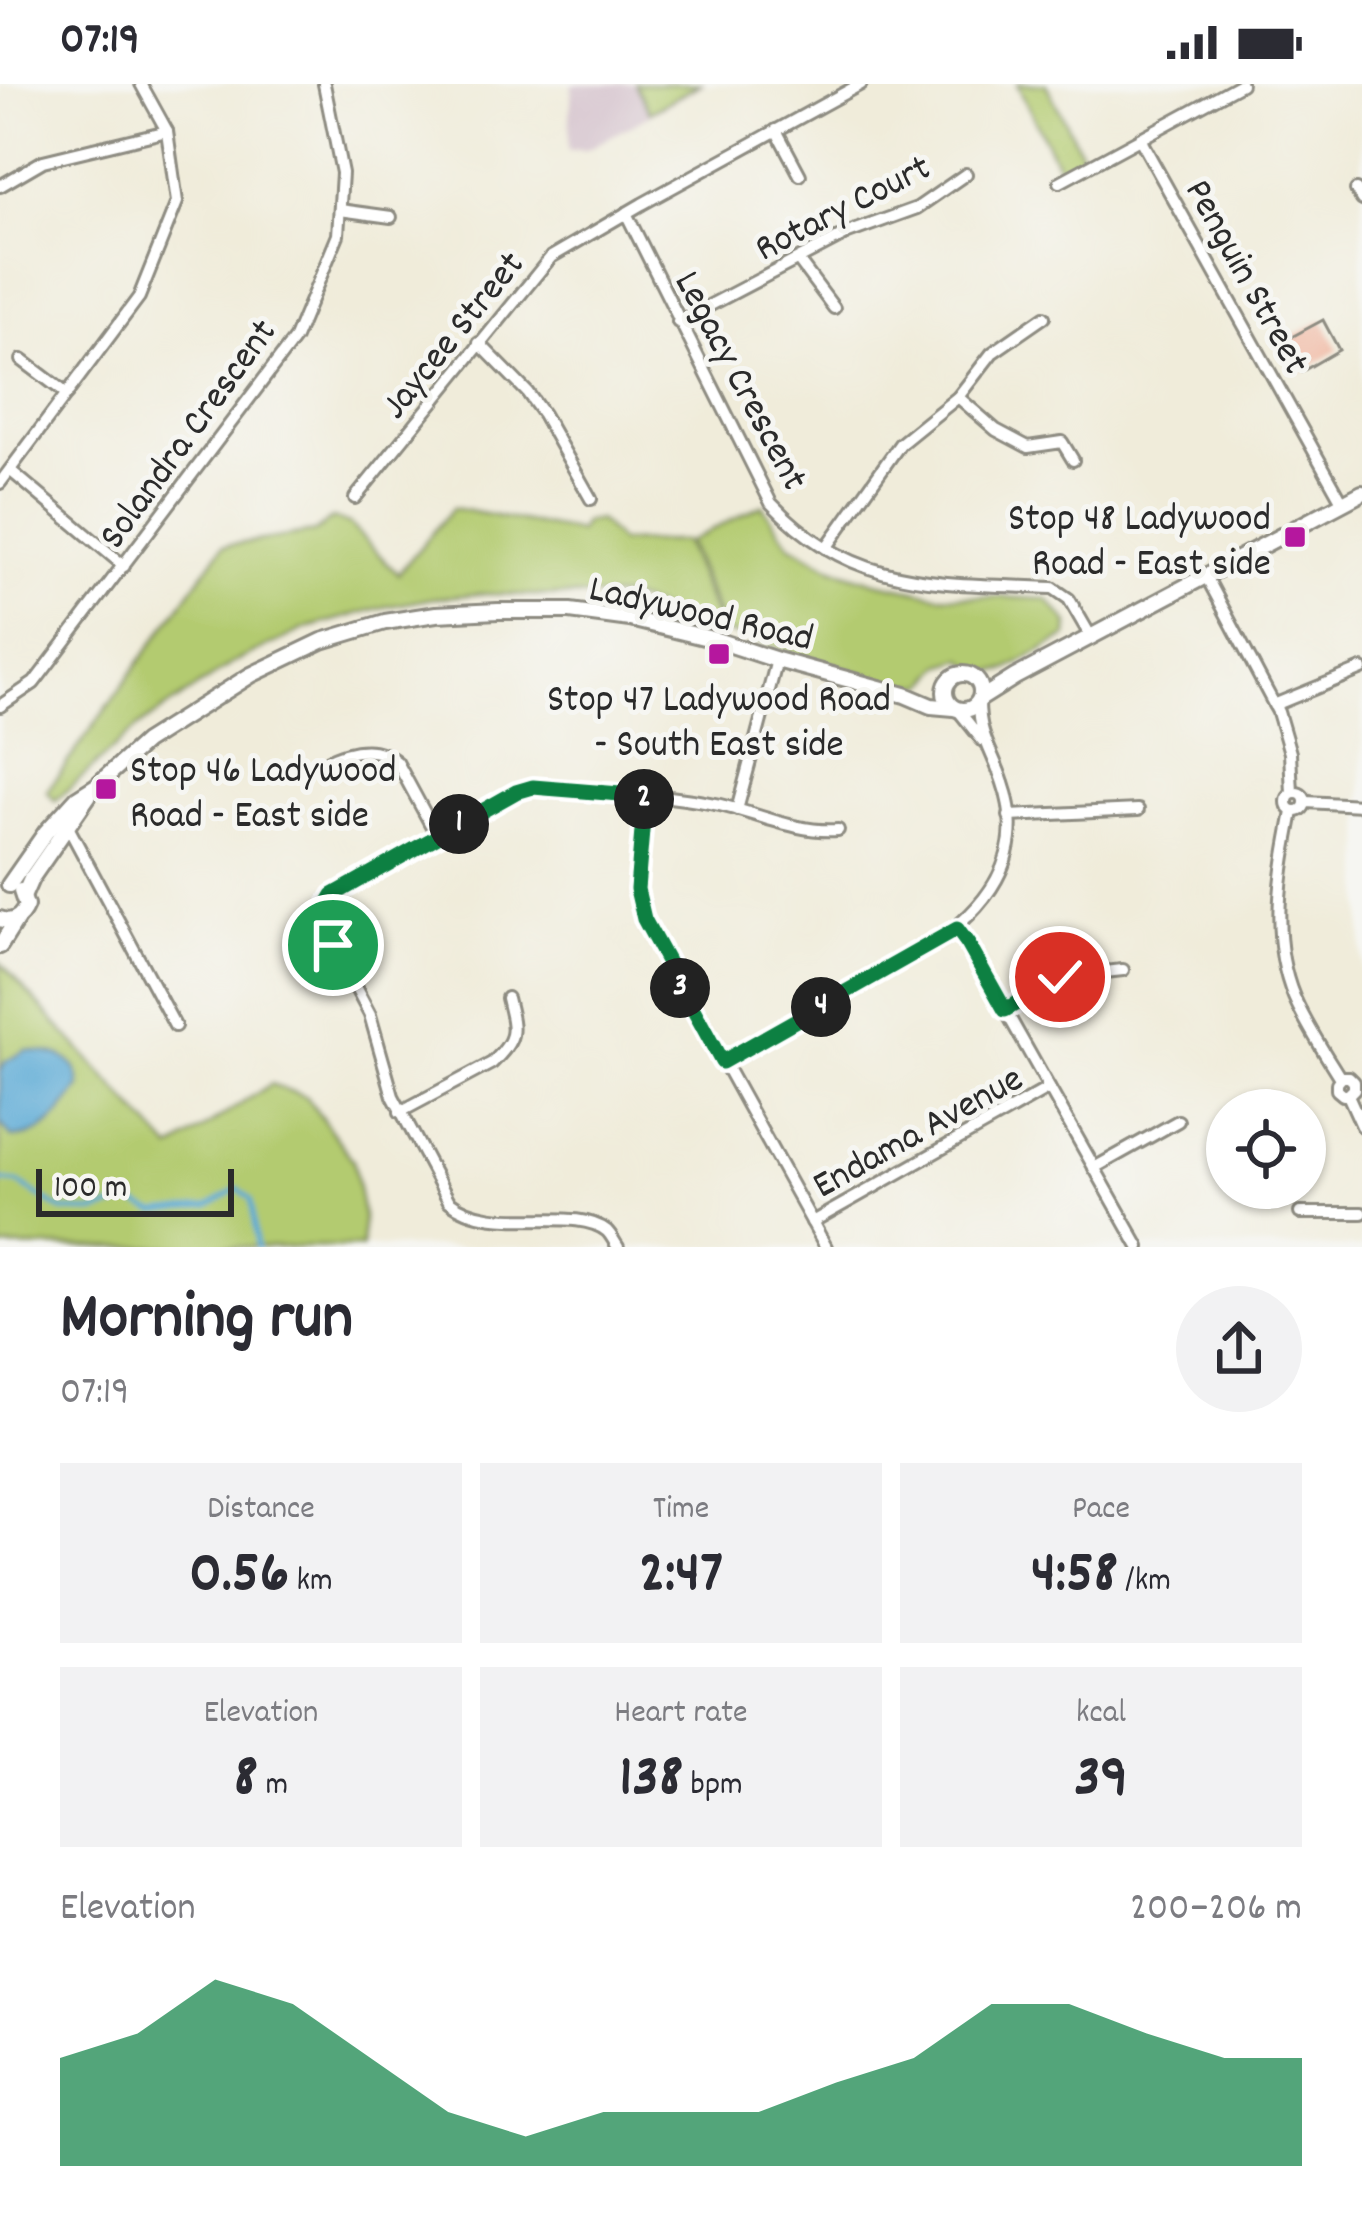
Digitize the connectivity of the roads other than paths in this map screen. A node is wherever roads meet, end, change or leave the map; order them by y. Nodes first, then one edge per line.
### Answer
1 (140, 84) edge
2 (324, 84) edge
3 (861, 84) edge
4 (1241, 84) edge
5 (776, 130) junction
6 (167, 131) junction
7 (1140, 139) junction
8 (966, 174) dead end
9 (800, 175) dead end
10 (1060, 182) dead end
11 (0, 186) edge
12 (340, 210) junction
13 (626, 213) junction
14 (391, 218) dead end
15 (798, 260) junction
16 (834, 308) dead end
17 (1044, 317) dead end
18 (678, 322) junction
19 (479, 343) junction
20 (22, 359) dead end
21 (68, 394) junction
22 (958, 397) junction
23 (1073, 460) dead end
24 (10, 471) junction
25 (0, 483) edge
26 (1362, 493) edge
27 (355, 499) dead end
28 (591, 499) dead end
29 (1343, 503) junction
30 (826, 548) junction
31 (124, 566) junction
32 (1205, 576) junction
33 (1091, 637) junction
34 (777, 660) junction
35 (1362, 669) edge
36 (1015, 677) junction
37 (976, 680) junction
38 (949, 681) junction
39 (905, 695) junction
40 (979, 701) junction
41 (0, 706) edge
42 (1274, 706) junction
43 (956, 709) junction
44 (984, 742) junction
45 (323, 763) dead end
46 (1292, 793) junction
47 (645, 796) junction
48 (1306, 802) junction
49 (1362, 805) edge
50 (737, 810) junction
51 (1138, 810) dead end
52 (1293, 812) junction
53 (1009, 816) junction
54 (64, 822) junction
55 (838, 830) dead end
56 (437, 836) junction
57 (4, 886) edge
58 (24, 896) junction
59 (0, 919) edge
60 (17, 919) junction
61 (957, 929) junction
62 (0, 946) edge
63 (1123, 970) dead end
64 (507, 998) dead end
65 (1005, 1010) junction
66 (176, 1026) dead end
67 (722, 1062) junction
68 (1352, 1079) edge
69 (1049, 1088) junction
70 (400, 1112) junction
71 (1178, 1121) dead end
72 (1362, 1126) edge
73 (1094, 1168) junction
74 (1300, 1213) dead end
75 (1362, 1213) edge
76 (812, 1222) junction
77 (618, 1247) edge
78 (826, 1247) edge
79 (1138, 1247) edge

1 - 6 street
2 - 12 street, Solandra Crescent
3 - 5 street, Jaycee Street
4 - 7 street
5 - 9 street
5 - 13 street, Jaycee Street
6 - 11 street
6 - 21 street
7 - 10 street
7 - 29 street, Penguin Street
8 - 15 street, Rotary Court
12 - 14 street
12 - 31 street, Solandra Crescent
13 - 18 street, Legacy Crescent
13 - 19 street, Jaycee Street
15 - 16 street
15 - 18 street, Rotary Court
17 - 22 street
18 - 30 street, Legacy Crescent
19 - 27 street, Jaycee Street
19 - 28 street
20 - 21 street
21 - 24 street
22 - 23 street
22 - 30 street
24 - 25 street
24 - 31 street
26 - 29 street
29 - 32 street
30 - 33 street, Legacy Crescent
31 - 41 street, Solandra Crescent
32 - 33 street
32 - 42 street
33 - 36 street
34 - 39 street, Ladywood Road
34 - 50 street
34 - 54 street, Ladywood Road
35 - 42 street
36 - 37 street
36 - 40 street
37 - 38 street
37 - 40 street
38 - 39 street
38 - 43 street
39 - 43 street, Ladywood Road
40 - 43 street
40 - 44 street
42 - 46 street
43 - 44 street
44 - 53 street
45 - 56 street
46 - 48 street
46 - 52 street
47 - 50 street
47 - 56 street
47 - 67 street
48 - 49 street
48 - 52 street
50 - 55 street
51 - 53 street
52 - 68 street
53 - 61 street
54 - 57 street, Ladywood Road
54 - 58 street, Ladywood Road
54 - 66 street
56 - 70 street
57 - 58 street
58 - 60 street, Ladywood Road
59 - 60 street
60 - 62 street
61 - 65 street
61 - 67 street
63 - 65 street
64 - 70 street
65 - 69 street
67 - 76 street
68 - 72 street
69 - 73 street
69 - 76 street, Endama Avenue
70 - 77 street
71 - 73 street
73 - 79 street
74 - 75 street
76 - 78 street

